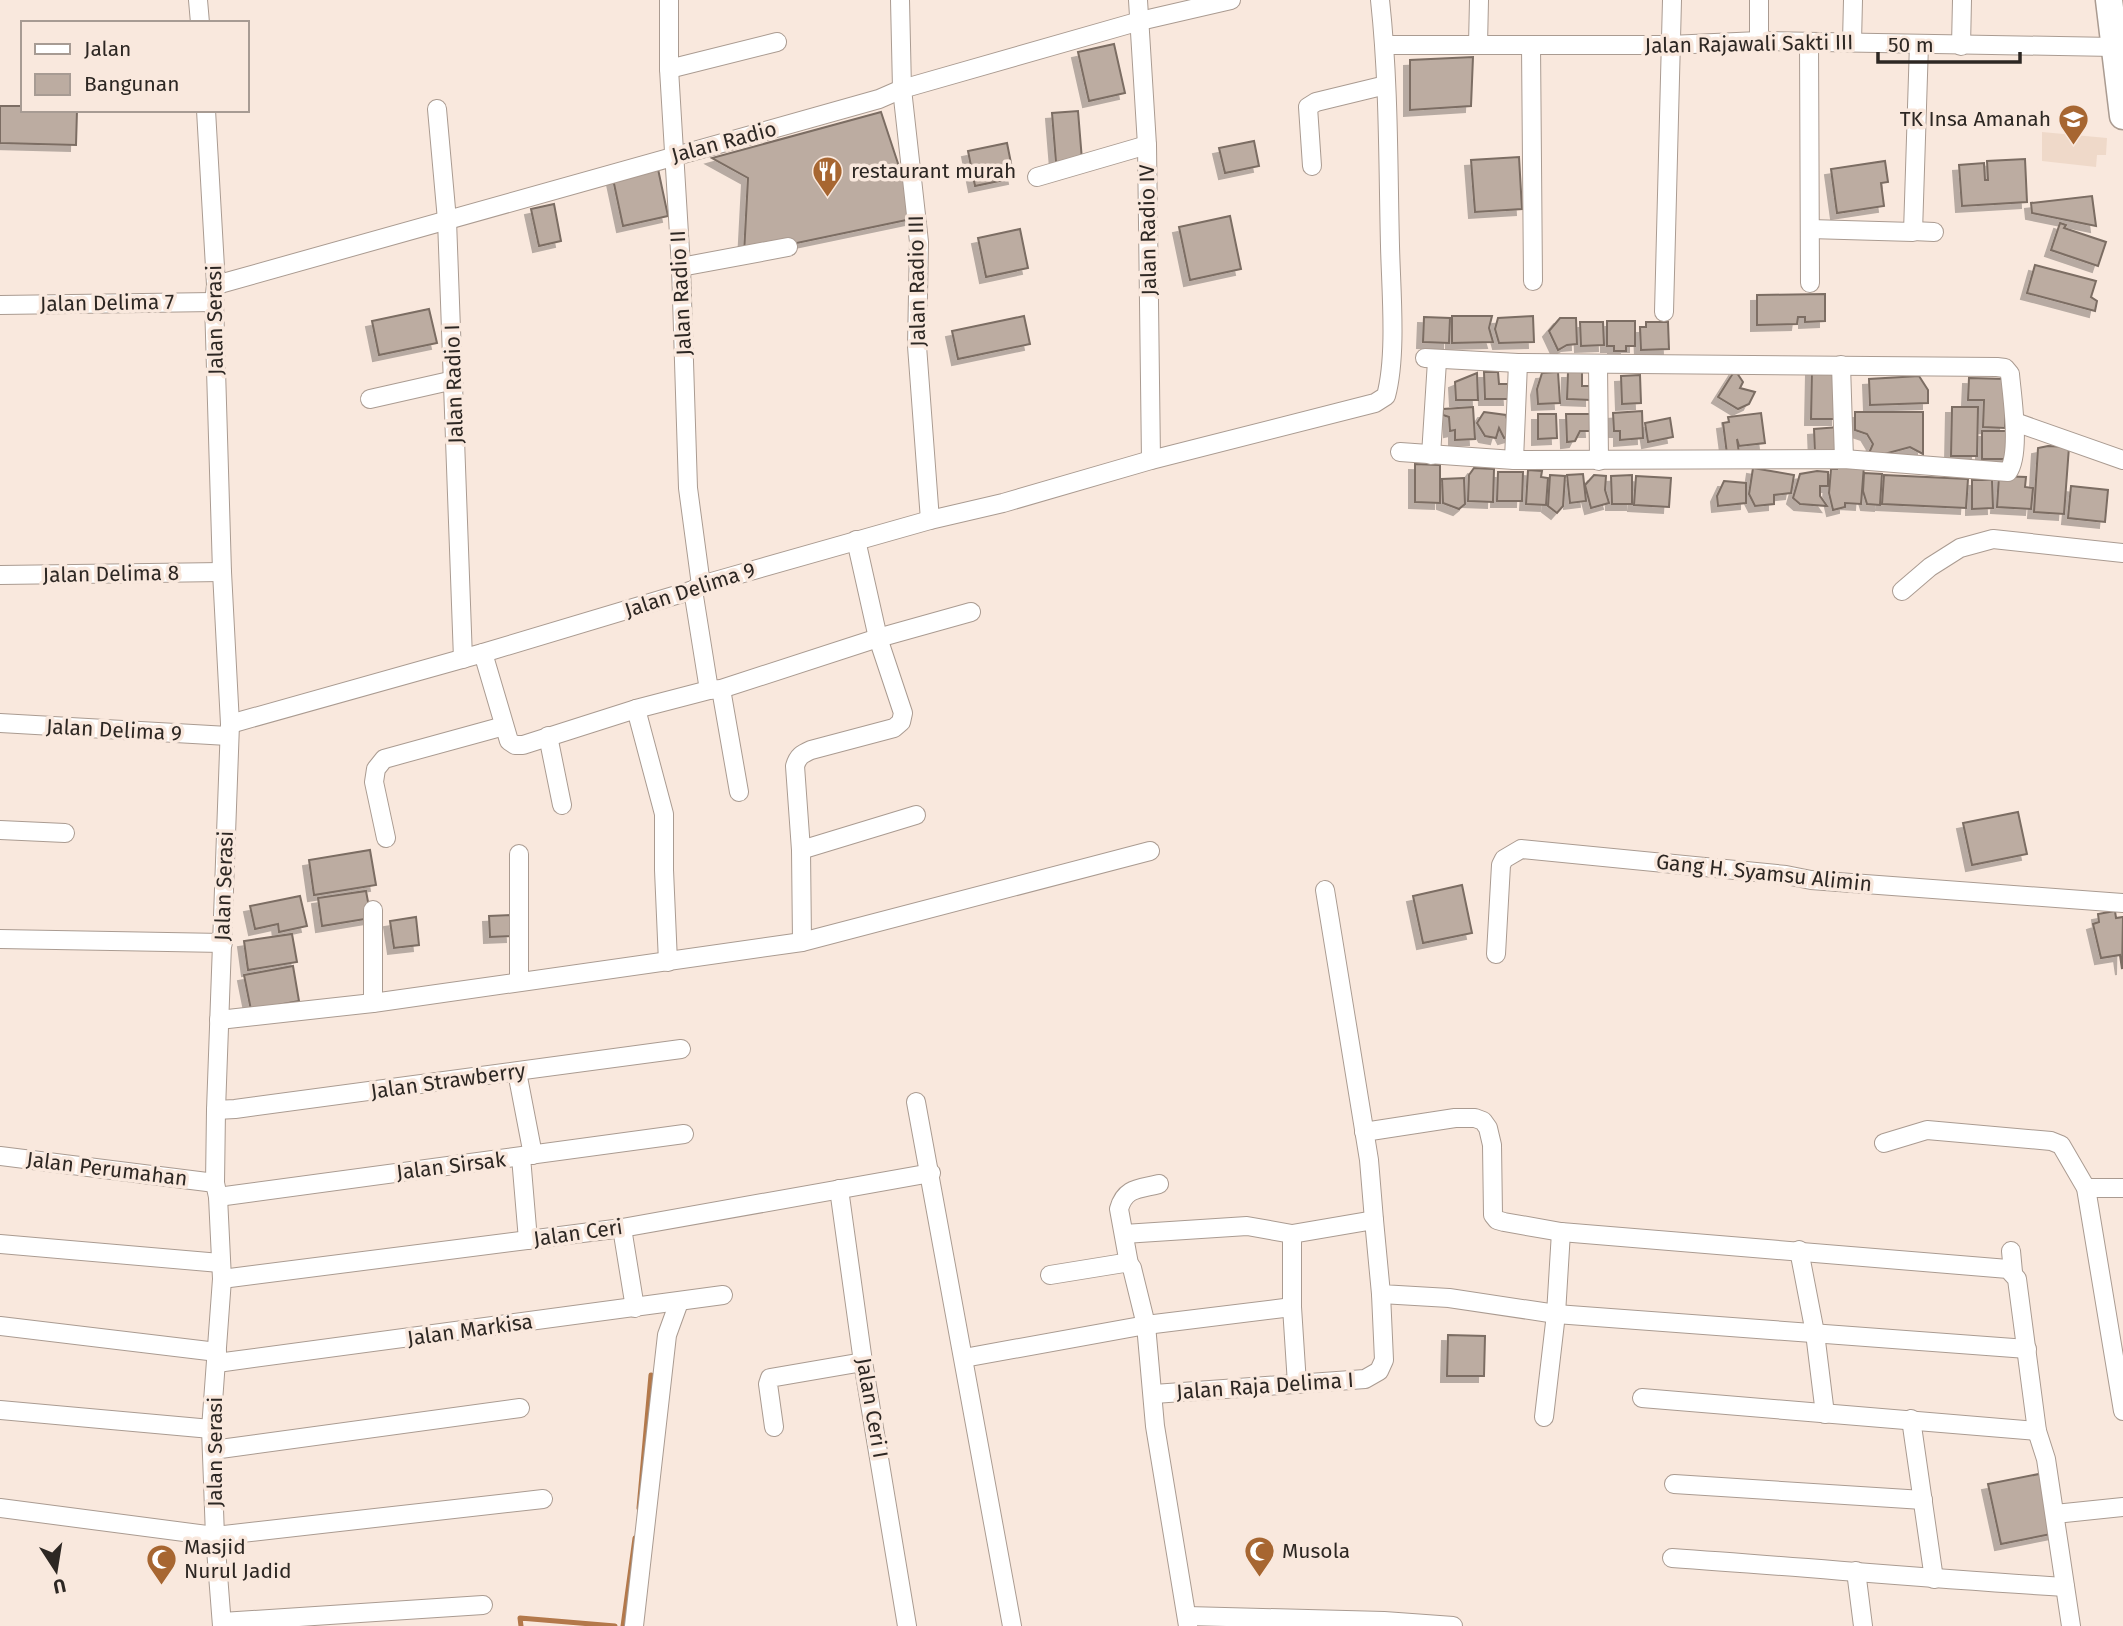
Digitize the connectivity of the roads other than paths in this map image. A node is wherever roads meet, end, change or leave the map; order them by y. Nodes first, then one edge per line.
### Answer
1 (198, 0) edge
2 (669, 0) edge
3 (901, 0) edge
4 (1138, 0) edge
5 (1231, 0) edge
6 (1380, 0) edge
7 (1479, 0) edge
8 (1672, 0) edge
9 (1759, 0) edge
10 (1853, 0) edge
11 (1962, 0) edge
12 (2109, 0) edge
13 (1205, 3) edge
14 (200, 21) edge
15 (1140, 22) junction
16 (1759, 41) junction
17 (1809, 42) junction
18 (1852, 42) junction
19 (777, 43) dead end
20 (1919, 44) junction
21 (1385, 45) junction
22 (1478, 45) junction
23 (1670, 45) junction
24 (1531, 46) junction
25 (1961, 46) junction
26 (2114, 47) junction
27 (668, 69) junction
28 (1386, 85) junction
29 (902, 89) junction
30 (437, 109) dead end
31 (205, 112) edge
32 (2123, 116) edge
33 (1147, 145) junction
34 (673, 156) junction
35 (1312, 166) dead end
36 (1037, 177) dead end
37 (447, 220) junction
38 (1810, 229) junction
39 (1913, 231) junction
40 (1934, 232) dead end
41 (788, 247) dead end
42 (681, 267) junction
43 (1533, 281) dead end
44 (1810, 283) dead end
45 (215, 293) junction
46 (0, 304) edge
47 (1664, 312) dead end
48 (1518, 363) junction
49 (1598, 364) junction
50 (1841, 365) junction
51 (454, 380) junction
52 (370, 399) dead end
53 (2015, 422) junction
54 (1400, 452) dead end
55 (1431, 455) junction
56 (1844, 459) junction
57 (1151, 460) junction
58 (1514, 460) junction
59 (2123, 460) edge
60 (1599, 461) junction
61 (930, 520) junction
62 (856, 540) junction
63 (2123, 553) edge
64 (222, 572) junction
65 (0, 575) edge
66 (697, 588) junction
67 (1902, 591) dead end
68 (971, 612) dead end
69 (878, 638) junction
70 (483, 653) junction
71 (463, 659) junction
72 (715, 689) junction
73 (636, 709) junction
74 (0, 723) edge
75 (504, 726) junction
76 (229, 730) junction
77 (548, 736) junction
78 (739, 792) dead end
79 (562, 805) dead end
80 (916, 815) dead end
81 (0, 830) edge
82 (65, 833) dead end
83 (386, 838) dead end
84 (800, 850) junction
85 (1150, 851) dead end
86 (519, 854) dead end
87 (1325, 890) dead end
88 (2123, 903) edge
89 (373, 910) dead end
90 (0, 939) edge
91 (802, 942) junction
92 (223, 943) junction
93 (1496, 954) dead end
94 (668, 962) junction
95 (519, 981) junction
96 (373, 1003) junction
97 (219, 1020) junction
98 (681, 1049) dead end
99 (517, 1072) junction
100 (916, 1102) dead end
101 (216, 1110) junction
102 (1364, 1132) junction
103 (684, 1135) dead end
104 (1884, 1143) dead end
105 (0, 1156) edge
106 (527, 1156) junction
107 (931, 1173) junction
108 (1159, 1184) dead end
109 (2086, 1188) junction
110 (2123, 1188) edge
111 (839, 1189) junction
112 (216, 1190) junction
113 (1374, 1220) junction
114 (622, 1228) junction
115 (1561, 1232) junction
116 (1124, 1234) junction
117 (1292, 1234) junction
118 (528, 1240) junction
119 (0, 1244) edge
120 (1799, 1251) junction
121 (2011, 1251) dead end
122 (1129, 1264) junction
123 (221, 1271) junction
124 (2013, 1272) junction
125 (1051, 1275) dead end
126 (1381, 1294) junction
127 (723, 1295) dead end
128 (679, 1302) junction
129 (1292, 1307) junction
130 (635, 1308) junction
131 (1556, 1314) junction
132 (1146, 1325) junction
133 (0, 1326) edge
134 (1815, 1333) junction
135 (2027, 1349) junction
136 (217, 1358) junction
137 (964, 1358) junction
138 (863, 1362) junction
139 (1297, 1384) junction
140 (1154, 1394) junction
141 (1642, 1398) dead end
142 (520, 1408) dead end
143 (0, 1410) edge
144 (2123, 1411) edge
145 (1825, 1414) junction
146 (1544, 1417) dead end
147 (1912, 1419) junction
148 (774, 1427) dead end
149 (211, 1429) junction
150 (2037, 1431) junction
151 (213, 1450) junction
152 (1674, 1484) dead end
153 (543, 1499) dead end
154 (1923, 1500) junction
155 (2123, 1507) edge
156 (0, 1508) edge
157 (2055, 1514) junction
158 (215, 1536) junction
159 (1672, 1558) dead end
160 (1856, 1571) junction
161 (1934, 1579) junction
162 (2065, 1587) junction
163 (483, 1605) dead end
164 (1188, 1621) edge
165 (222, 1624) edge
166 (634, 1626) edge
167 (907, 1626) edge
168 (1012, 1626) edge
169 (1453, 1626) edge
170 (1863, 1626) edge
171 (2071, 1626) edge

1 - 14 street
2 - 27 street, Jalan Radio II
3 - 29 street, Jalan Radio III
4 - 15 street, Jalan Radio IV
5 - 13 street, Jalan Radio
6 - 21 street
7 - 22 street
8 - 23 street
9 - 16 street
10 - 18 street
11 - 25 street
12 - 26 street
13 - 15 street, Jalan Radio
15 - 29 street, Jalan Radio
15 - 33 street, Jalan Radio IV
16 - 17 street, Jalan Rajawali Sakti III
16 - 23 street, Jalan Rajawali Sakti III
17 - 18 street, Jalan Rajawali Sakti III
17 - 38 street
18 - 20 street, Jalan Rajawali Sakti III
19 - 27 street
20 - 25 street, Jalan Rajawali Sakti III
20 - 39 street
21 - 22 street, Jalan Rajawali Sakti III
21 - 28 street
22 - 24 street, Jalan Rajawali Sakti III
23 - 24 street, Jalan Rajawali Sakti III
23 - 47 street
24 - 43 street
25 - 26 street, Jalan Rajawali Sakti III
26 - 32 street
27 - 34 street, Jalan Radio II
28 - 35 street
28 - 57 street, Jalan Delima 9
29 - 34 street, Jalan Radio
29 - 61 street, Jalan Radio III
30 - 37 street, Jalan Radio I
31 - 45 street, Jalan Serasi
33 - 36 street
33 - 57 street, Jalan Radio IV
34 - 37 street, Jalan Radio
34 - 42 street, Jalan Radio II
37 - 45 street, Jalan Radio
37 - 51 street, Jalan Radio I
38 - 39 street
38 - 44 street
39 - 40 street
41 - 42 street
42 - 66 street, Jalan Radio II
45 - 46 street, Jalan Delima 7
45 - 64 street, Jalan Serasi
48 - 49 street
48 - 55 street
48 - 58 street
49 - 50 street
49 - 60 street
50 - 53 street
50 - 56 street
51 - 52 street
51 - 71 street, Jalan Radio I
53 - 56 street
53 - 59 street
54 - 55 street
55 - 58 street
56 - 60 street
57 - 61 street, Jalan Delima 9
58 - 60 street
61 - 62 street, Jalan Delima 9
62 - 66 street, Jalan Delima 9
62 - 69 street
63 - 67 street
64 - 65 street, Jalan Delima 8
64 - 76 street, Jalan Serasi
66 - 70 street, Jalan Delima 9
66 - 72 street, Jalan Radio II
68 - 69 street
69 - 72 street
69 - 84 street
70 - 71 street, Jalan Delima 9
70 - 75 street
71 - 76 street, Jalan Delima 9
72 - 73 street
72 - 78 street, Jalan Radio II
73 - 77 street
73 - 94 street
74 - 76 street, Jalan Delima 9
75 - 77 street
75 - 83 street
76 - 92 street, Jalan Serasi
77 - 79 street
80 - 84 street
81 - 82 street
84 - 91 street
85 - 91 street
86 - 95 street
87 - 102 street
88 - 93 street, Gang H. Syamsu Alimin
89 - 96 street
90 - 92 street
91 - 94 street
92 - 97 street, Jalan Serasi
94 - 95 street
95 - 96 street
96 - 97 street
97 - 101 street, Jalan Serasi
98 - 99 street, Jalan Strawberry
99 - 101 street, Jalan Strawberry
99 - 106 street
100 - 107 street
101 - 112 street, Jalan Serasi
102 - 113 street
102 - 115 street
103 - 106 street, Jalan Sirsak
104 - 109 street
105 - 112 street, Jalan Perumahan
106 - 112 street, Jalan Sirsak
106 - 118 street
107 - 111 street, Jalan Ceri
107 - 137 street
108 - 116 street
109 - 110 street
109 - 144 street
111 - 114 street, Jalan Ceri
111 - 138 street, Jalan Ceri I
112 - 123 street, Jalan Serasi
113 - 117 street
113 - 126 street
114 - 118 street, Jalan Ceri
114 - 130 street
115 - 120 street
115 - 131 street
116 - 117 street
116 - 122 street
117 - 129 street
118 - 123 street, Jalan Ceri
119 - 123 street, Jalan Ceri
120 - 124 street
120 - 134 street
121 - 124 street
122 - 125 street
122 - 132 street
123 - 136 street, Jalan Serasi
124 - 135 street
126 - 131 street
126 - 139 street, Jalan Raja Delima I
127 - 128 street, Jalan Markisa
128 - 130 street, Jalan Markisa
128 - 166 street
129 - 132 street
129 - 139 street
130 - 136 street, Jalan Markisa
131 - 134 street
131 - 146 street
132 - 137 street
132 - 140 street
133 - 136 street, Jalan Markisa
134 - 135 street
134 - 145 street
135 - 150 street
136 - 149 street, Jalan Serasi
137 - 168 street
138 - 148 street
138 - 167 street, Jalan Ceri I
139 - 140 street, Jalan Raja Delima I
140 - 164 street
141 - 145 street
142 - 151 street
143 - 149 street
145 - 147 street
147 - 150 street
147 - 154 street
149 - 151 street, Jalan Serasi
150 - 157 street
151 - 158 street, Jalan Serasi
152 - 154 street
153 - 158 street
154 - 161 street
155 - 157 street
156 - 158 street
157 - 162 street
158 - 165 street, Jalan Serasi
159 - 160 street
160 - 161 street
160 - 170 street
161 - 162 street
162 - 171 street
163 - 165 street
164 - 169 street

